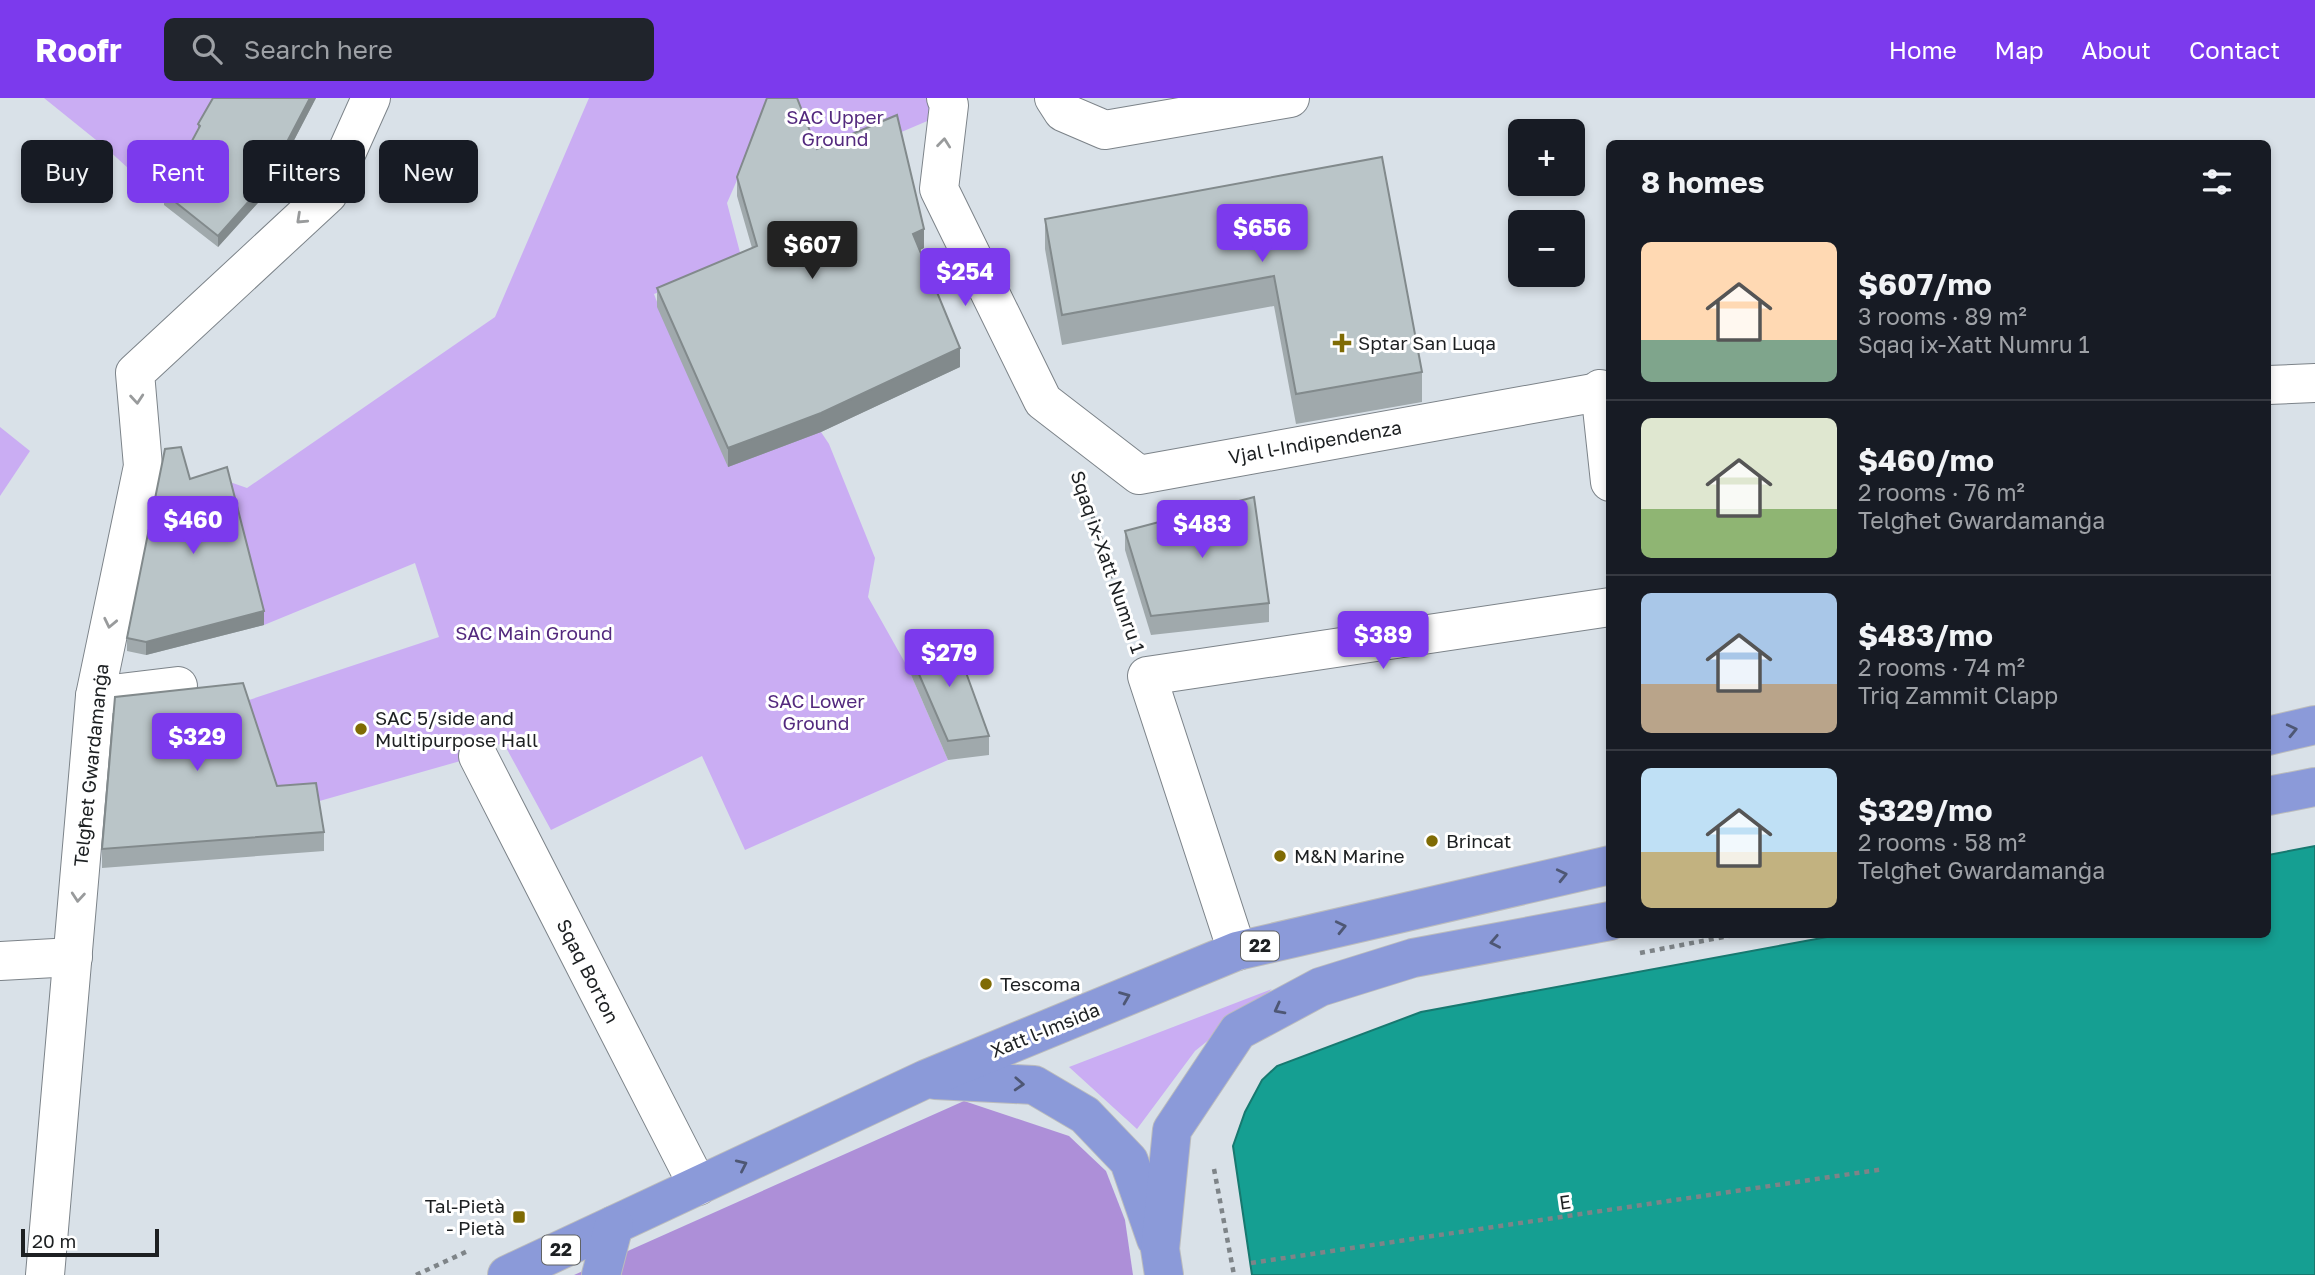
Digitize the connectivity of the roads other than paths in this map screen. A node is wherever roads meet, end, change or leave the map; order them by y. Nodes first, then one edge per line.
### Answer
1 (370, 98) edge
2 (946, 98) edge
3 (1055, 98) edge
4 (1290, 98) edge
5 (2315, 383) edge
6 (2271, 385) edge
7 (1605, 389) edge
8 (1606, 408) edge
9 (1606, 608) edge
10 (178, 686) dead end
11 (95, 696) junction
12 (2315, 725) edge
13 (2271, 735) edge
14 (478, 756) dead end
15 (2315, 787) edge
16 (2271, 795) edge
17 (1606, 867) edge
18 (1606, 921) edge
19 (1237, 951) junction
20 (73, 957) junction
21 (0, 961) edge
22 (926, 1079) junction
23 (698, 1185) junction
24 (614, 1225) junction
25 (1162, 1262) edge
26 (45, 1275) edge
27 (508, 1275) edge
28 (601, 1275) edge

1 -> 11 street, Telgħet Gwardamanġa
7 -> 2 street, Vjal l-Indipendenza
3 - 4 street
5 - 6 street
7 - 8 street
9 - 19 street, Sqaq ix-Xatt Numru 1
10 - 11 street
11 -> 20 street, Telgħet Gwardamanġa
13 -> 12 highway
14 - 23 street, Sqaq Borton
15 - 16 highway
19 -> 17 highway, Xatt l-Imsida / 22
18 -> 25 highway
22 -> 19 highway, Xatt l-Imsida / 22
20 - 21 street
20 - 26 street, Telgħet Gwardamanġa
23 -> 22 highway, Xatt l-Imsida / 22
22 -> 25 highway
23 - 24 highway, Xatt l-Imsida / 22
24 - 27 highway, Xatt l-Imsida / 22
24 - 28 highway

